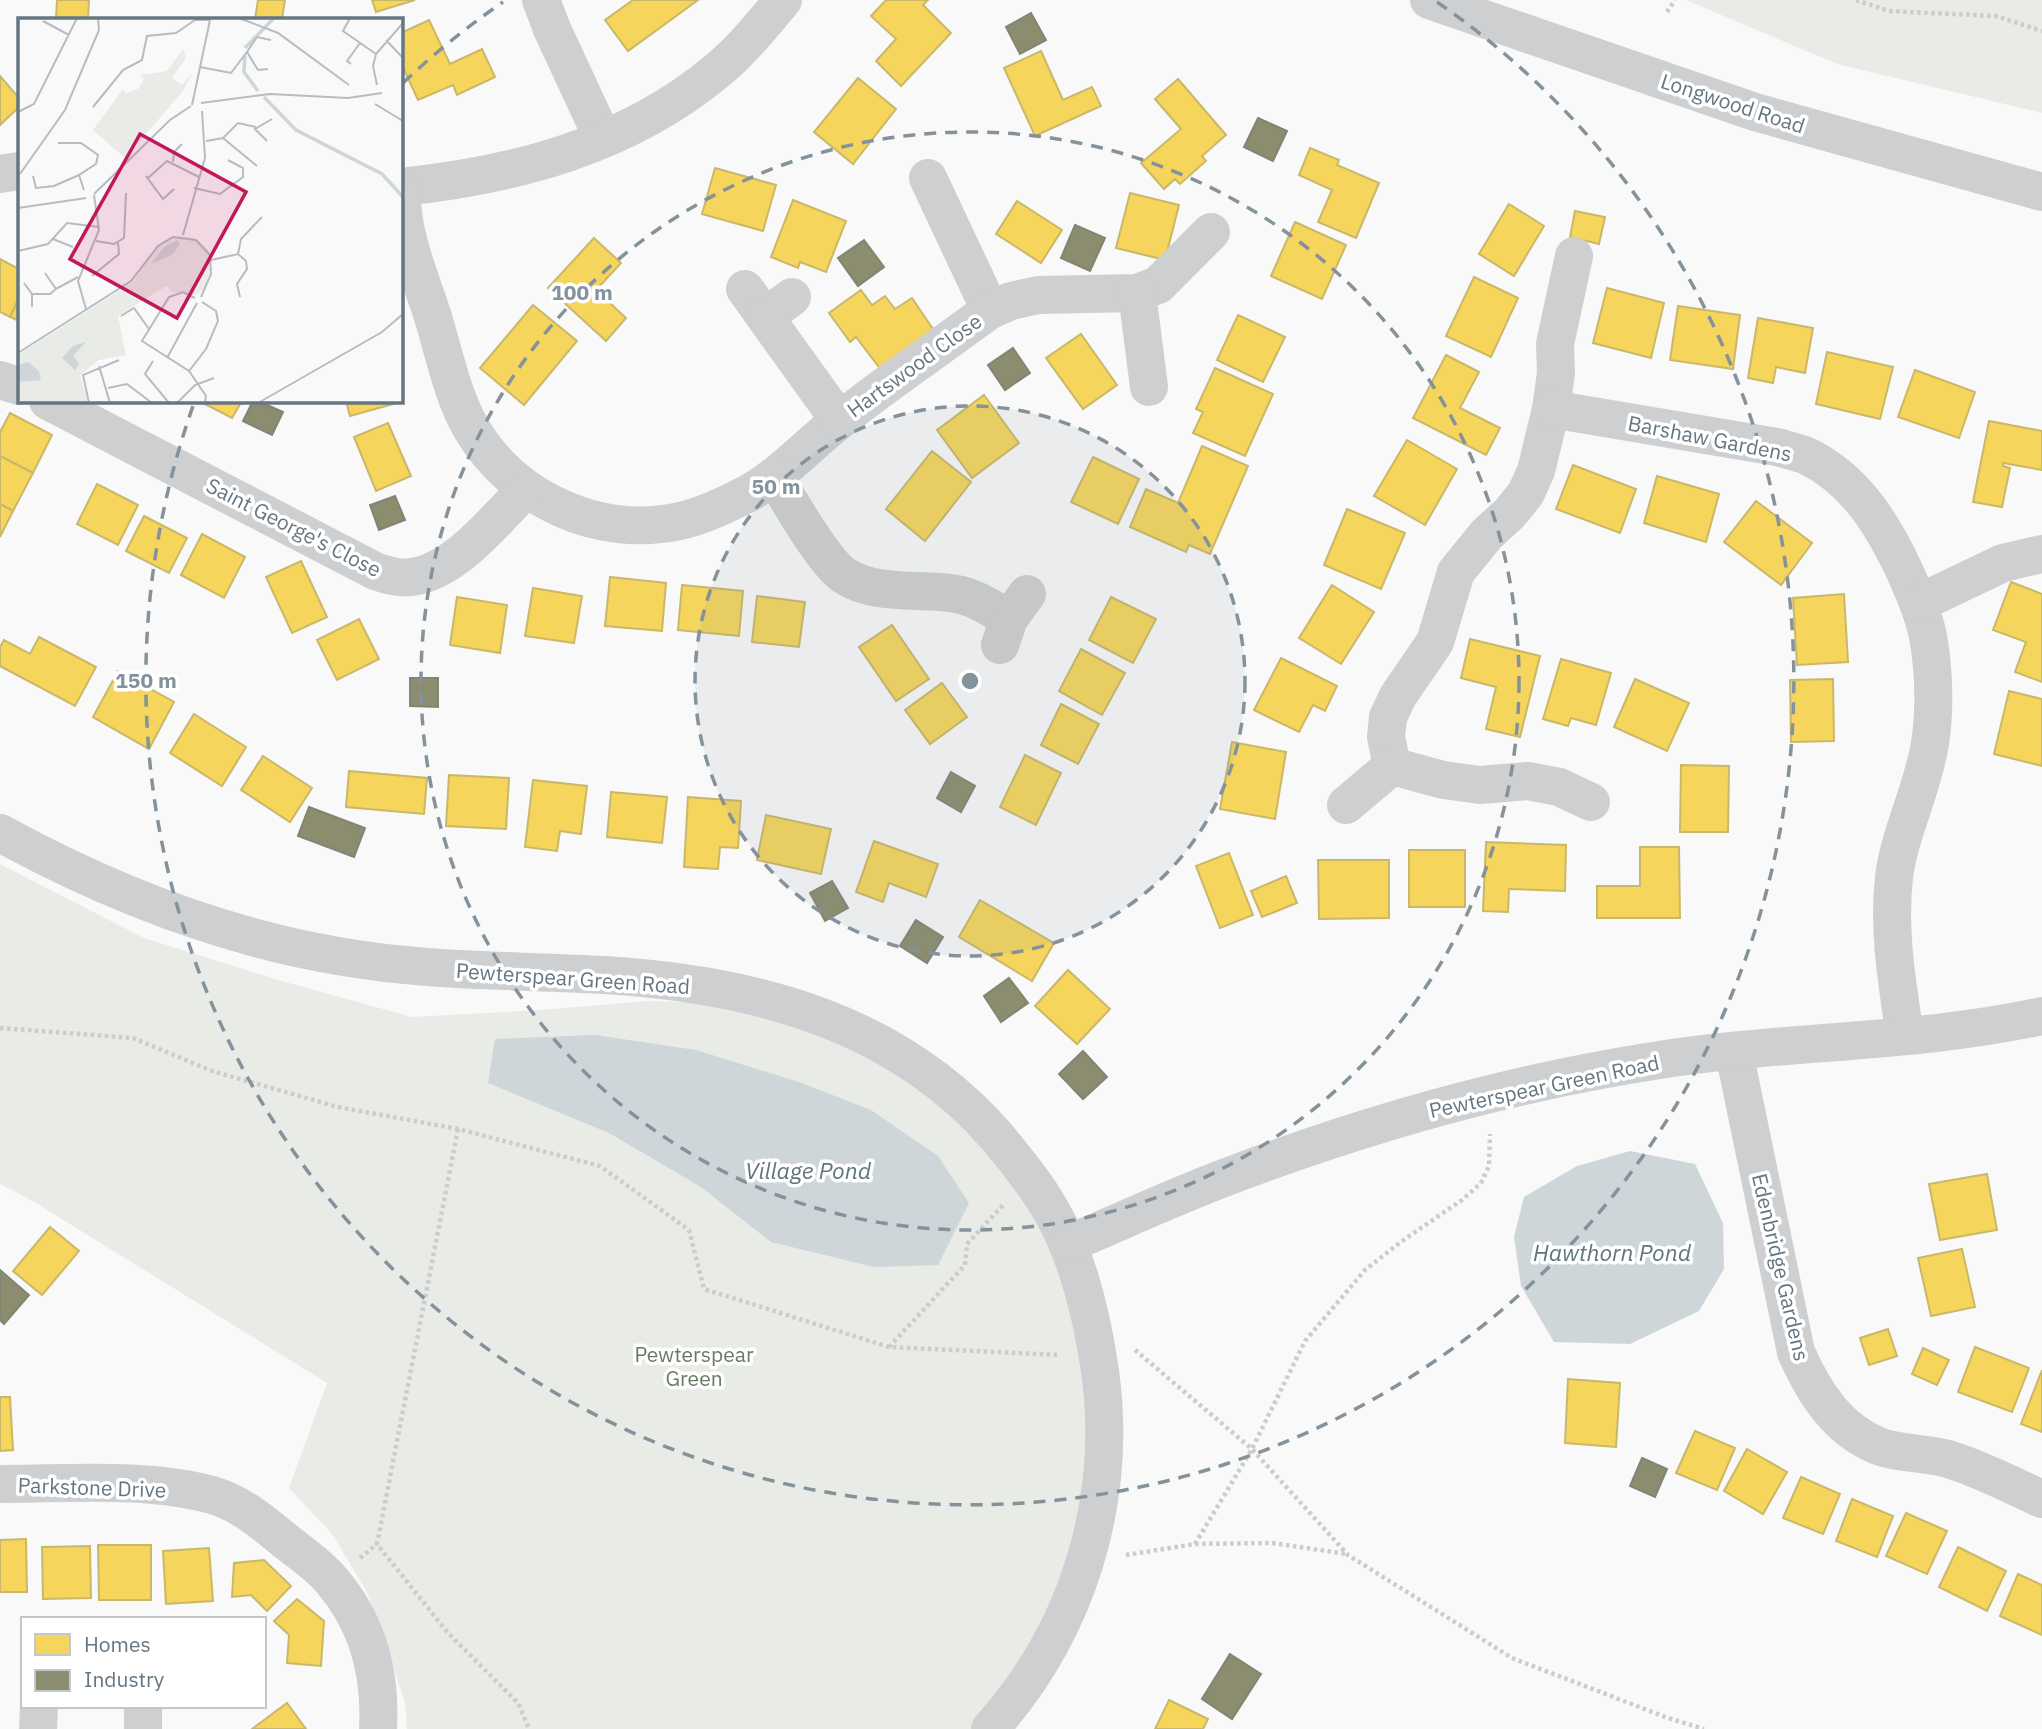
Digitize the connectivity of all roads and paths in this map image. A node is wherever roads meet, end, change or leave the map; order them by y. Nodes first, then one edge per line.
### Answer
1 (541, 0) edge
2 (783, 0) edge
3 (1429, 0) edge
4 (1675, 0) edge
5 (1856, 0) edge
6 (1667, 12) dead end
7 (2042, 31) edge
8 (603, 139) junction
9 (18, 171) edge
10 (0, 174) edge
11 (928, 178) dead end
12 (402, 188) edge
13 (2042, 192) edge
14 (402, 195) edge
15 (1211, 232) dead end
16 (1574, 256) dead end
17 (1137, 293) junction
18 (767, 301) dead end
19 (990, 310) junction
20 (0, 380) edge
21 (18, 386) edge
22 (1149, 387) dead end
23 (1554, 391) junction
24 (50, 402) edge
25 (839, 420) junction
26 (774, 476) junction
27 (526, 489) junction
28 (2042, 555) edge
29 (1919, 603) junction
30 (1012, 619) dead end
31 (1392, 766) junction
32 (1346, 805) dead end
33 (1594, 805) dead end
34 (0, 833) edge
35 (2042, 1016) edge
36 (0, 1028) edge
37 (1905, 1036) junction
38 (1734, 1052) junction
39 (1493, 1094) junction
40 (458, 1129) junction
41 (1009, 1198) dead end
42 (1068, 1244) junction
43 (889, 1347) junction
44 (1132, 1348) dead end
45 (1070, 1356) dead end
46 (1252, 1449) junction
47 (0, 1484) edge
48 (2042, 1499) edge
49 (1195, 1544) junction
50 (1348, 1555) junction
51 (1122, 1556) dead end
52 (39, 1708) edge
53 (143, 1708) edge
54 (38, 1729) edge
55 (143, 1729) edge
56 (378, 1729) edge
57 (529, 1729) edge
58 (990, 1729) edge
59 (1704, 1729) edge

1 - 8 street
2 - 8 street
3 - 13 street, Longwood Road
4 - 6 path
5 - 7 path
8 - 12 street
9 - 10 street
11 - 19 street, Hartswood Close
14 - 27 street, Hartswood Close
15 - 17 street, Hartswood Close
16 - 23 street
17 - 19 street, Hartswood Close
17 - 22 street
18 - 25 street, Hartswood Close
19 - 25 street, Hartswood Close
20 - 21 street
23 - 29 street, Barshaw Gardens
23 - 31 street
24 - 27 street, Saint George's Close
25 - 26 street, Hartswood Close
26 - 27 street, Hartswood Close
26 - 30 street
28 - 29 street
29 - 37 street, Barshaw Gardens
31 - 32 street
31 - 33 street
34 - 42 street, Pewterspear Green Road
35 - 37 street, Pewterspear Green Road
36 - 40 path
37 - 38 street, Pewterspear Green Road
38 - 39 street, Pewterspear Green Road
38 - 48 street, Edenbridge Gardens
39 - 42 street, Pewterspear Green Road
39 - 46 path
40 - 43 path
40 - 57 path
41 - 43 path
42 - 58 street, Pewterspear Green Road
43 - 45 path
44 - 46 path
46 - 49 path
46 - 50 path
47 - 56 street, Parkstone Drive
49 - 50 path
49 - 51 path
50 - 59 path
52 - 54 street
53 - 55 street

